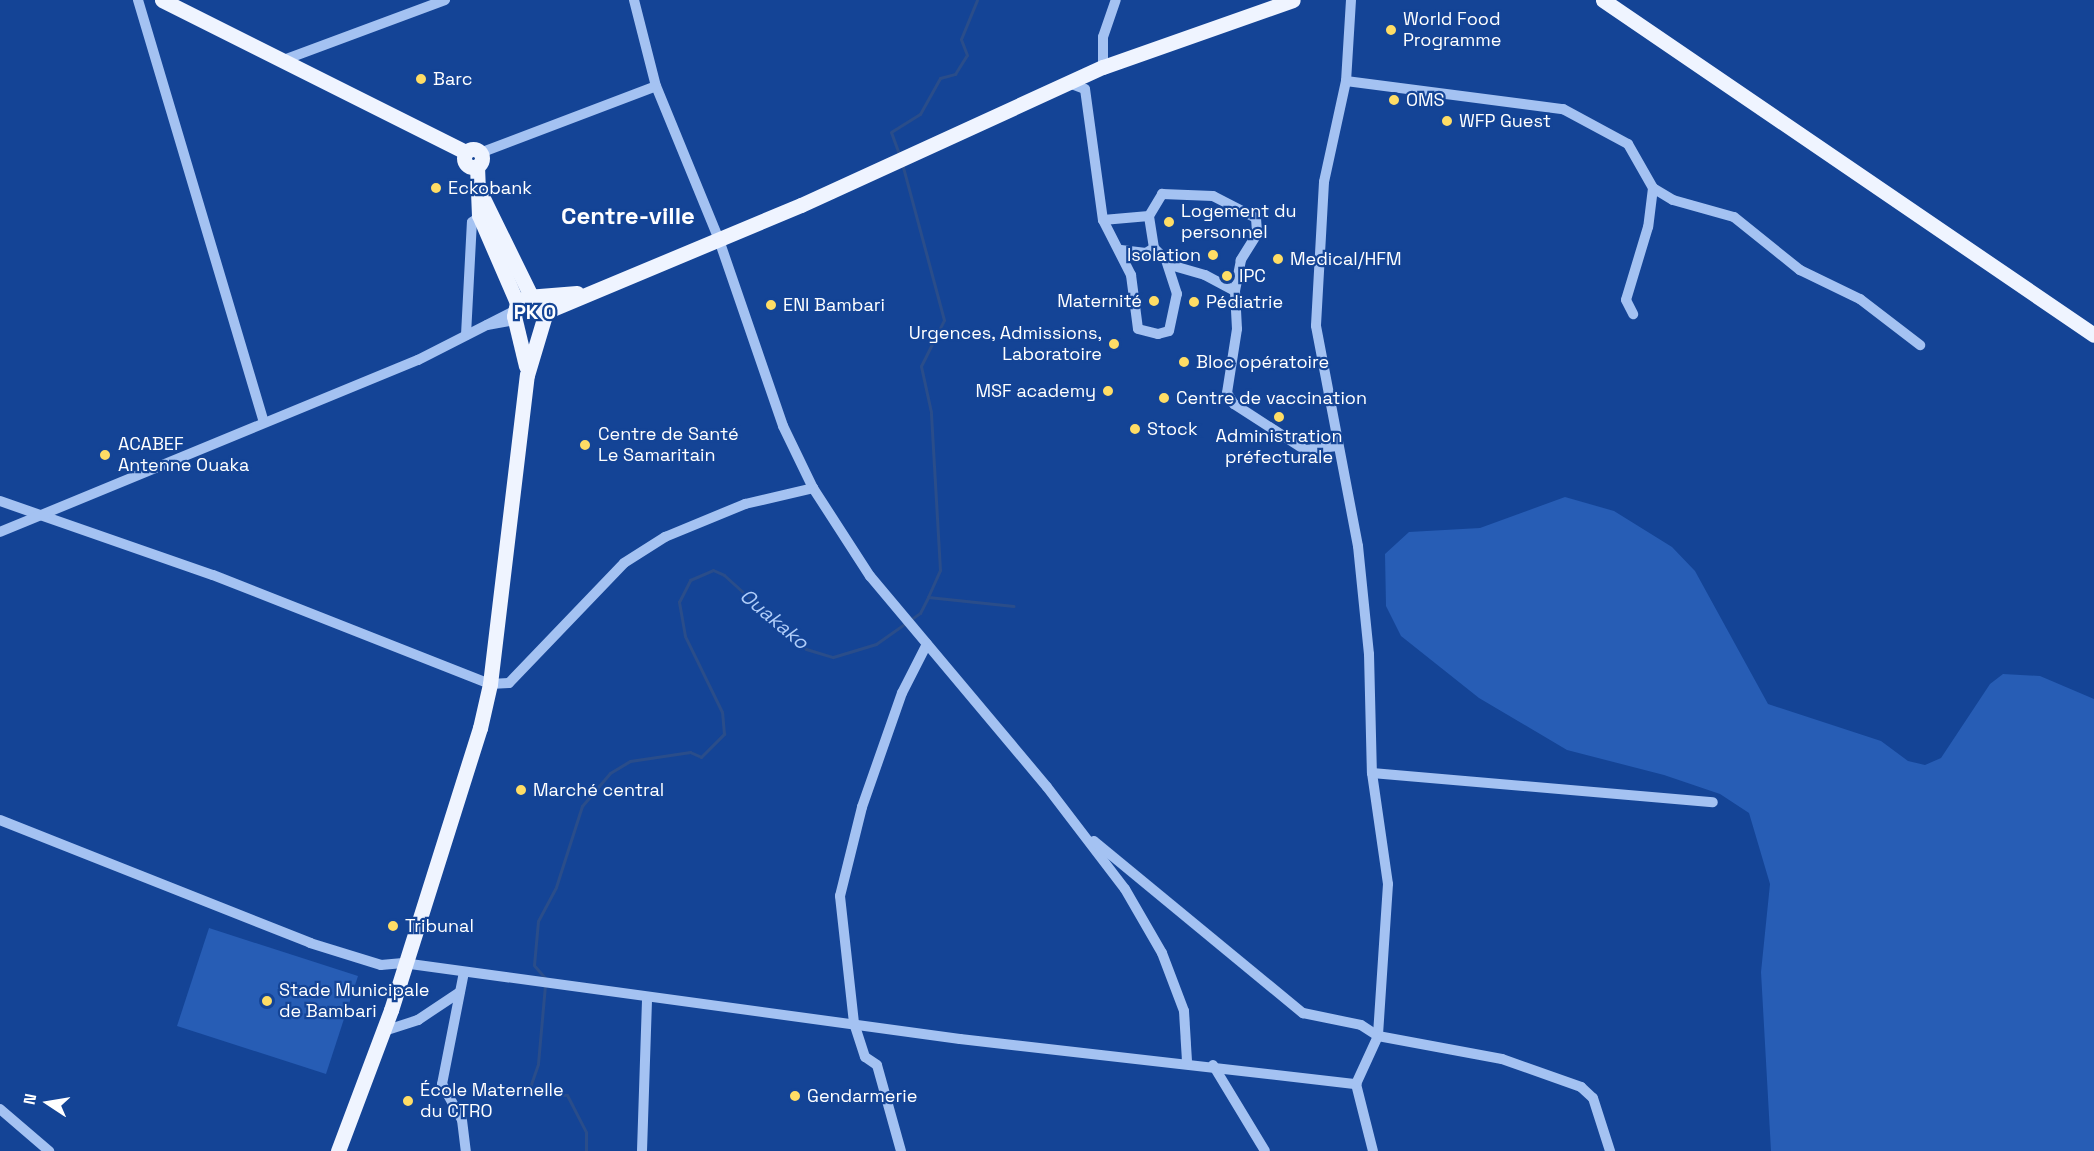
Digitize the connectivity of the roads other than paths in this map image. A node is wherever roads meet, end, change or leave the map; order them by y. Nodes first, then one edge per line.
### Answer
1 (138, 0) edge
2 (162, 0) edge
3 (445, 0) edge
4 (634, 0) edge
5 (1116, 0) edge
6 (1293, 0) edge
7 (1351, 0) edge
8 (1603, 0) edge
9 (281, 61) junction
10 (1103, 68) junction
11 (1346, 81) junction
12 (1069, 83) junction
13 (656, 86) junction
14 (474, 157) junction
15 (1653, 188) junction
16 (485, 213) junction
17 (1149, 216) junction
18 (1103, 220) junction
19 (718, 237) junction
20 (1154, 248) junction
21 (1121, 250) junction
22 (1169, 265) junction
23 (1235, 291) junction
24 (528, 311) junction
25 (1633, 314) dead end
26 (466, 335) junction
27 (2094, 335) edge
28 (1920, 345) dead end
29 (527, 375) junction
30 (264, 422) junction
31 (1337, 446) junction
32 (813, 488) junction
33 (0, 501) edge
34 (36, 516) junction
35 (0, 532) edge
36 (927, 644) junction
37 (490, 684) junction
38 (1372, 773) junction
39 (1713, 802) dead end
40 (0, 820) edge
41 (1080, 830) junction
42 (403, 963) junction
43 (464, 972) junction
44 (460, 992) junction
45 (647, 999) junction
46 (854, 1023) junction
47 (384, 1031) junction
48 (1378, 1036) junction
49 (1187, 1061) junction
50 (1213, 1065) junction
51 (1356, 1084) junction
52 (0, 1109) edge
53 (49, 1151) edge
54 (338, 1151) edge
55 (466, 1151) edge
56 (642, 1151) edge
57 (901, 1151) edge
58 (1265, 1151) edge
59 (1372, 1151) edge
60 (1610, 1151) edge

1 - 30 street
2 - 9 main road
3 - 9 street
4 - 13 street
5 - 10 street
6 - 10 main road
7 - 11 street
8 - 27 main road
9 - 14 main road
10 - 12 main road
11 - 15 street
11 - 31 street
12 - 18 street
12 - 19 main road
13 - 14 street
13 - 19 street
14 - 16 main road
15 - 25 street
15 - 28 street
16 - 24 main road
16 - 26 street
17 - 18 street
17 - 20 street
17 - 23 street
18 - 21 street
19 - 24 main road
19 - 32 street
20 - 21 street
20 - 22 street
21 - 22 street
22 - 23 street
23 - 31 street
24 - 26 street
24 - 29 main road
24 - 29 main road
26 - 30 street
29 - 37 main road
30 - 34 street
31 - 38 street
32 - 36 street
32 - 37 street
33 - 34 street
34 - 35 street
34 - 37 street
36 - 41 street
36 - 46 street
37 - 42 main road
38 - 39 street
38 - 48 street
40 - 42 street
41 - 48 street
41 - 49 street
42 - 43 street
42 - 47 main road
43 - 44 street
43 - 45 street
44 - 47 street
44 - 55 street
45 - 46 street
45 - 56 street
46 - 49 street
46 - 57 street
47 - 54 main road
48 - 51 street
48 - 60 street
49 - 50 street
50 - 51 street
50 - 58 street
51 - 59 street
52 - 53 street

